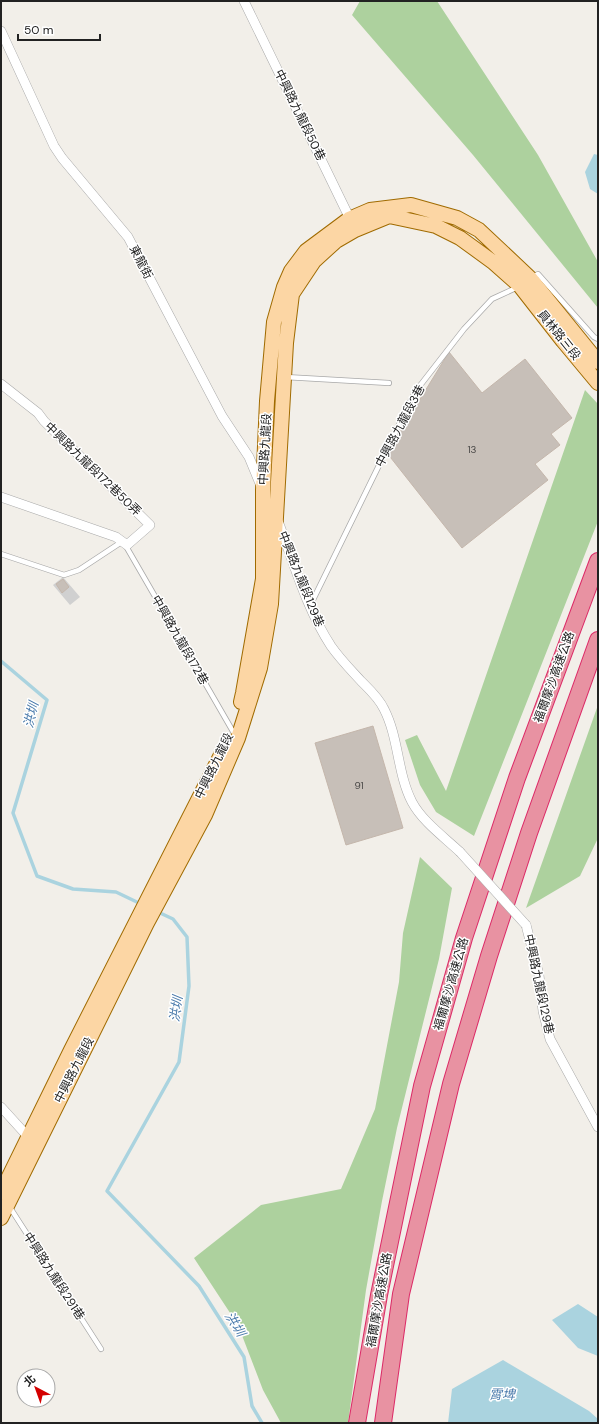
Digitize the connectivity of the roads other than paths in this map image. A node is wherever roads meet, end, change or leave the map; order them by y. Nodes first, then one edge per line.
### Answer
1 (244, 1) edge
2 (1, 31) edge
3 (352, 224) junction
4 (525, 282) junction
5 (568, 336) junction
6 (598, 340) edge
7 (598, 362) edge
8 (284, 377) junction
9 (389, 383) dead end
10 (598, 383) edge
11 (1, 384) edge
12 (1, 497) edge
13 (270, 502) junction
14 (123, 541) junction
15 (1, 554) edge
16 (598, 561) edge
17 (310, 606) junction
18 (598, 640) edge
19 (235, 734) junction
20 (1, 1107) edge
21 (598, 1127) edge
22 (32, 1141) junction
23 (4, 1198) edge
24 (1, 1218) edge
25 (101, 1349) dead end
26 (357, 1423) edge
27 (383, 1423) edge

1 - 3 street, 中興路九龍段50巷
2 - 13 street, 東龍街
3 - 4 main road, 中興路九龍段
3 - 8 main road, 中興路九龍段
3 - 13 main road, 中興路九龍段
4 - 5 main road, 員林路三段
4 - 6 lane
4 - 17 lane, 中興路九龍段3巷
5 - 7 main road, 員林路三段
5 - 10 main road, 員林路三段
8 - 9 lane
8 - 13 main road, 中興路九龍段
11 - 14 street, 中興路九龍段172巷50弄
12 - 14 street
13 - 17 street, 中興路九龍段129巷
13 - 19 main road, 中興路九龍段
13 - 19 main road, 中興路九龍段
14 - 15 lane
14 - 19 lane, 中興路九龍段172巷
16 - 26 highway, 福爾摩沙高速公路
17 - 21 street, 中興路九龍段129巷, bridge
18 - 27 highway, 福爾摩沙高速公路
19 - 22 main road, 中興路九龍段
20 - 22 street
22 - 23 main road, 中興路九龍段
23 - 24 main road, 中興路九龍段
23 - 25 lane, 中興路九龍段291巷

